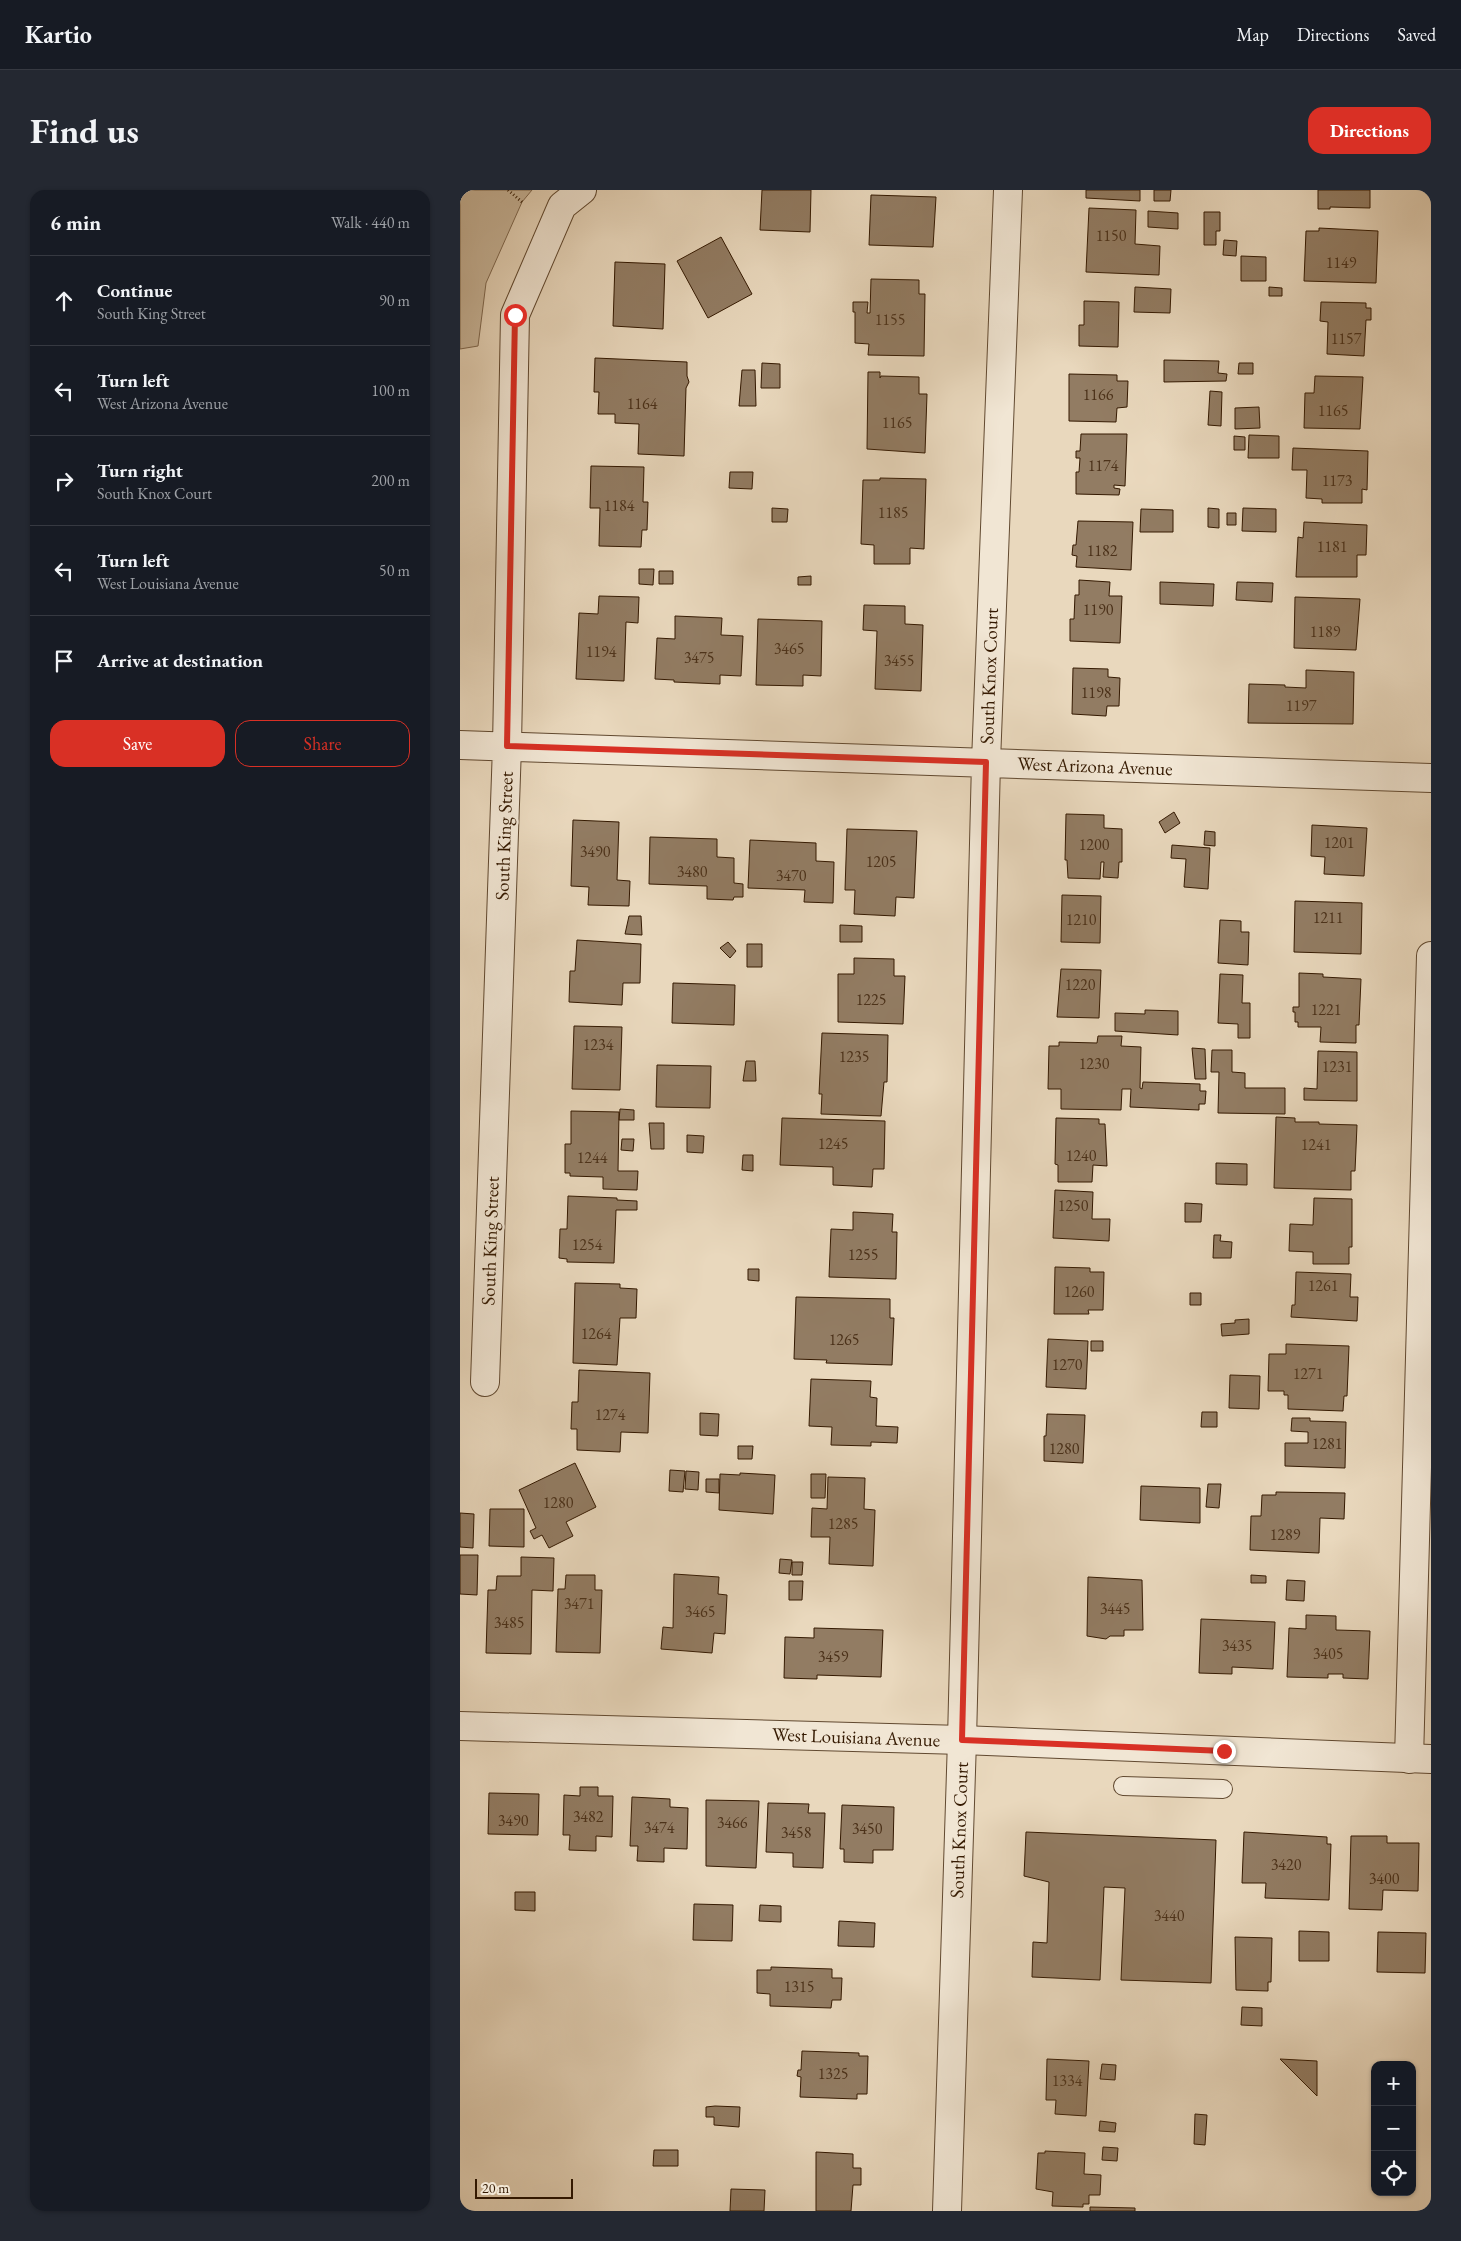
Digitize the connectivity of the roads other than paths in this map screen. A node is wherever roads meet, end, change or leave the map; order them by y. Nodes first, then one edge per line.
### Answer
1 (582, 190) edge
2 (1008, 190) edge
3 (460, 745) edge
4 (507, 746) junction
5 (986, 762) junction
6 (1431, 778) edge
7 (1431, 956) edge
8 (485, 1382) dead end
9 (460, 1726) edge
10 (962, 1740) junction
11 (1420, 1759) edge
12 (1123, 1786) dead end
13 (1222, 1789) dead end
14 (947, 2211) edge

1 - 4 street, South King Street
2 - 5 street, South Knox Court
3 - 4 street, West Arizona Avenue
4 - 5 street, West Arizona Avenue
4 - 8 street, South King Street
5 - 6 street, West Arizona Avenue
5 - 10 street, South Knox Court
7 - 11 street
9 - 10 street, West Louisiana Avenue
10 - 11 street, West Louisiana Avenue
10 - 14 street, South Knox Court
12 - 13 lane

